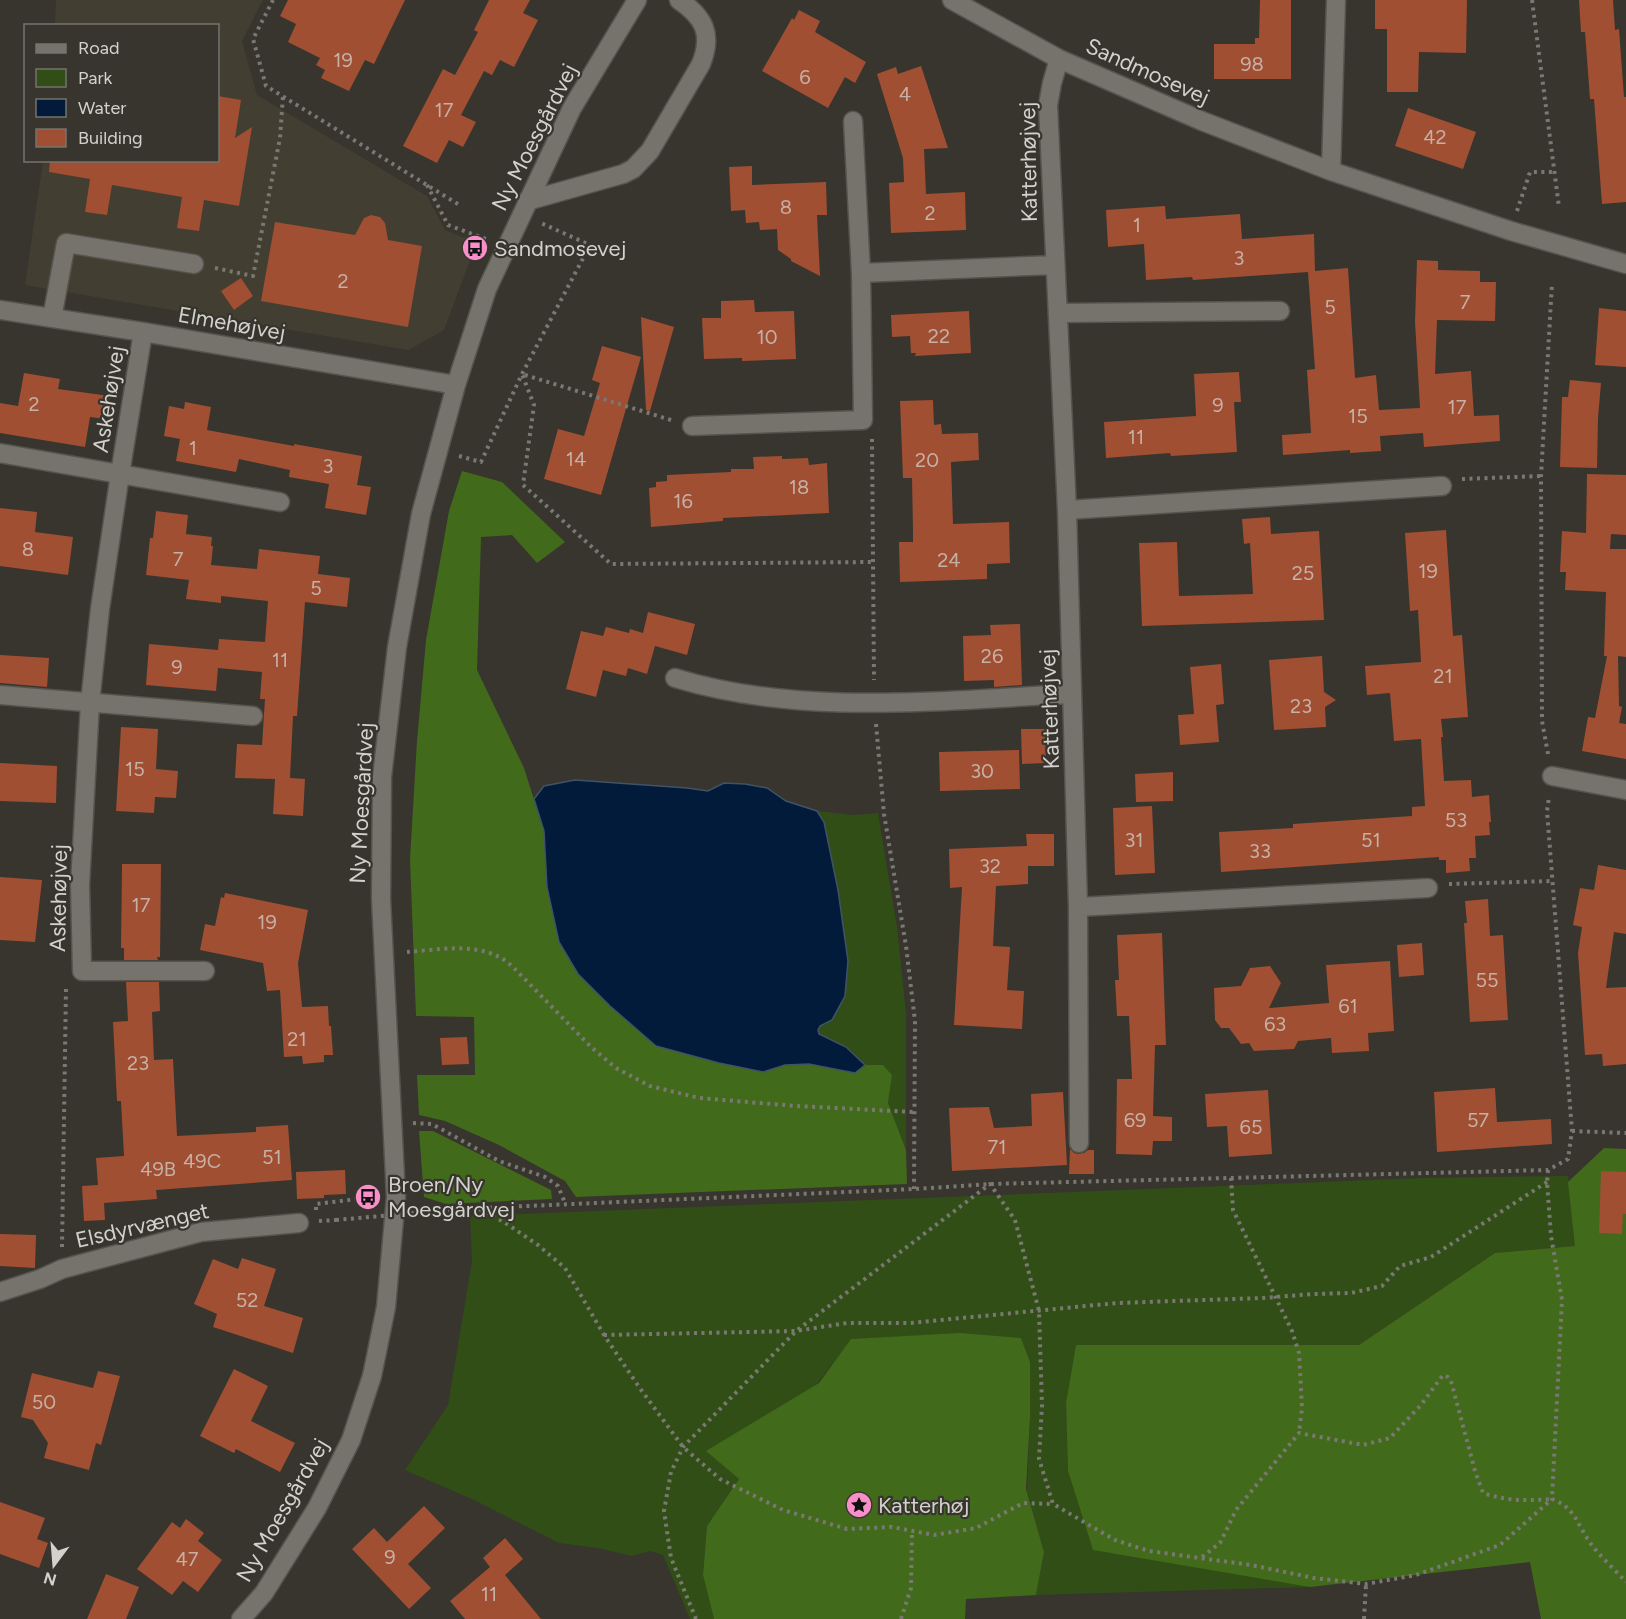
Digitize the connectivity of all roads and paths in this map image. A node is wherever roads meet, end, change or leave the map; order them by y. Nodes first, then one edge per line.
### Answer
1 (273, 0) edge
2 (637, 0) edge
3 (679, 0) edge
4 (952, 0) edge
5 (1336, 0) edge
6 (1532, 0) edge
7 (1059, 59) junction
8 (283, 96) junction
9 (853, 121) dead end
10 (1331, 171) junction
11 (1555, 172) junction
12 (426, 184) junction
13 (461, 206) dead end
14 (1560, 207) dead end
15 (524, 208) junction
16 (1511, 231) junction
17 (507, 247) junction
18 (194, 264) joint
19 (1626, 264) edge
20 (1055, 266) junction
21 (861, 273) junction
22 (1552, 283) dead end
23 (0, 310) edge
24 (1280, 312) dead end
25 (1058, 313) junction
26 (52, 318) junction
27 (143, 332) junction
28 (522, 374) junction
29 (456, 386) junction
30 (863, 420) junction
31 (692, 426) joint
32 (438, 450) junction
33 (0, 453) edge
34 (120, 474) junction
35 (1541, 476) junction
36 (1442, 486) joint
37 (280, 502) dead end
38 (1067, 510) junction
39 (873, 562) junction
40 (675, 678) dead end
41 (1072, 694) junction
42 (0, 695) edge
43 (90, 703) junction
44 (875, 703) junction
45 (253, 716) dead end
46 (1552, 776) junction
47 (1626, 790) edge
48 (1553, 880) junction
49 (1428, 888) joint
50 (1078, 907) junction
51 (384, 953) junction
52 (82, 971) junction
53 (205, 971) dead end
54 (914, 1112) junction
55 (420, 1123) dead end
56 (1572, 1131) junction
57 (1626, 1133) edge
58 (1079, 1143) dead end
59 (1548, 1170) junction
60 (1231, 1178) junction
61 (1547, 1182) junction
62 (990, 1184) junction
63 (914, 1189) junction
64 (396, 1195) junction
65 (565, 1203) junction
66 (477, 1208) junction
67 (311, 1222) junction
68 (62, 1269) junction
69 (0, 1292) edge
70 (1275, 1297) junction
71 (1039, 1311) junction
72 (796, 1331) junction
73 (604, 1335) junction
74 (1299, 1433) junction
75 (683, 1447) junction
76 (1552, 1499) junction
77 (1053, 1504) junction
78 (912, 1531) junction
79 (1202, 1558) junction
80 (1626, 1582) edge
81 (1366, 1584) junction
82 (241, 1619) edge
83 (696, 1619) edge
84 (901, 1619) edge
85 (1364, 1619) edge

1 - 8 path
2 - 15 street, Ny Moesgårdvej
3 - 15 street
4 - 7 street, Sandmosevej
5 - 10 street
6 - 11 path
7 - 10 street, Sandmosevej
7 - 20 street, Katterhøjvej
8 - 12 path
8 - 18 path
9 - 21 street
10 - 16 street, Sandmosevej
11 - 14 path
11 - 16 path
12 - 13 path
12 - 17 path
15 - 17 street, Ny Moesgårdvej
15 - 28 path
16 - 19 street, Sandmosevej
17 - 29 street, Ny Moesgårdvej
18 - 26 street
20 - 21 street
20 - 25 street, Katterhøjvej
21 - 30 street
22 - 35 path
23 - 26 street, Elmehøjvej
24 - 25 street
25 - 38 street, Katterhøjvej
26 - 27 street, Elmehøjvej
27 - 29 street, Elmehøjvej
27 - 34 street, Askehøjvej
28 - 31 path
28 - 32 path
28 - 39 path
29 - 32 street, Ny Moesgårdvej
30 - 31 street
30 - 39 path
32 - 51 street, Ny Moesgårdvej
33 - 34 street, Askehøjvej
34 - 37 street, Askehøjvej
34 - 43 street, Askehøjvej
35 - 36 path
35 - 46 path
36 - 38 street
38 - 41 street, Katterhøjvej
39 - 44 path
40 - 44 street
41 - 44 street
41 - 50 street, Katterhøjvej
42 - 43 street
43 - 45 street
43 - 52 street, Askehøjvej
44 - 54 path
46 - 47 street
46 - 48 path
48 - 49 path
48 - 56 path
49 - 50 street
50 - 58 street, Katterhøjvej
51 - 54 path
51 - 64 street, Ny Moesgårdvej
52 - 53 street, Askehøjvej
52 - 68 path
54 - 63 path
55 - 65 path
56 - 57 path
56 - 59 path
59 - 60 path
59 - 61 path
60 - 62 path
60 - 70 path
61 - 70 path
61 - 76 path
62 - 63 path
62 - 71 path
62 - 72 path
63 - 65 path
64 - 67 path
64 - 82 street, Ny Moesgårdvej
65 - 66 path
66 - 67 path, bridge
66 - 73 path
67 - 68 street, Elsdyrvænget
68 - 69 street, Elsdyrvænget
70 - 71 path
70 - 74 path
71 - 72 path
71 - 77 path
72 - 73 path
72 - 75 path
73 - 75 path
74 - 76 path
74 - 79 path
75 - 78 path
75 - 83 path
76 - 80 path
76 - 81 path
77 - 78 path
77 - 79 path
78 - 84 path
79 - 81 path
81 - 85 path

